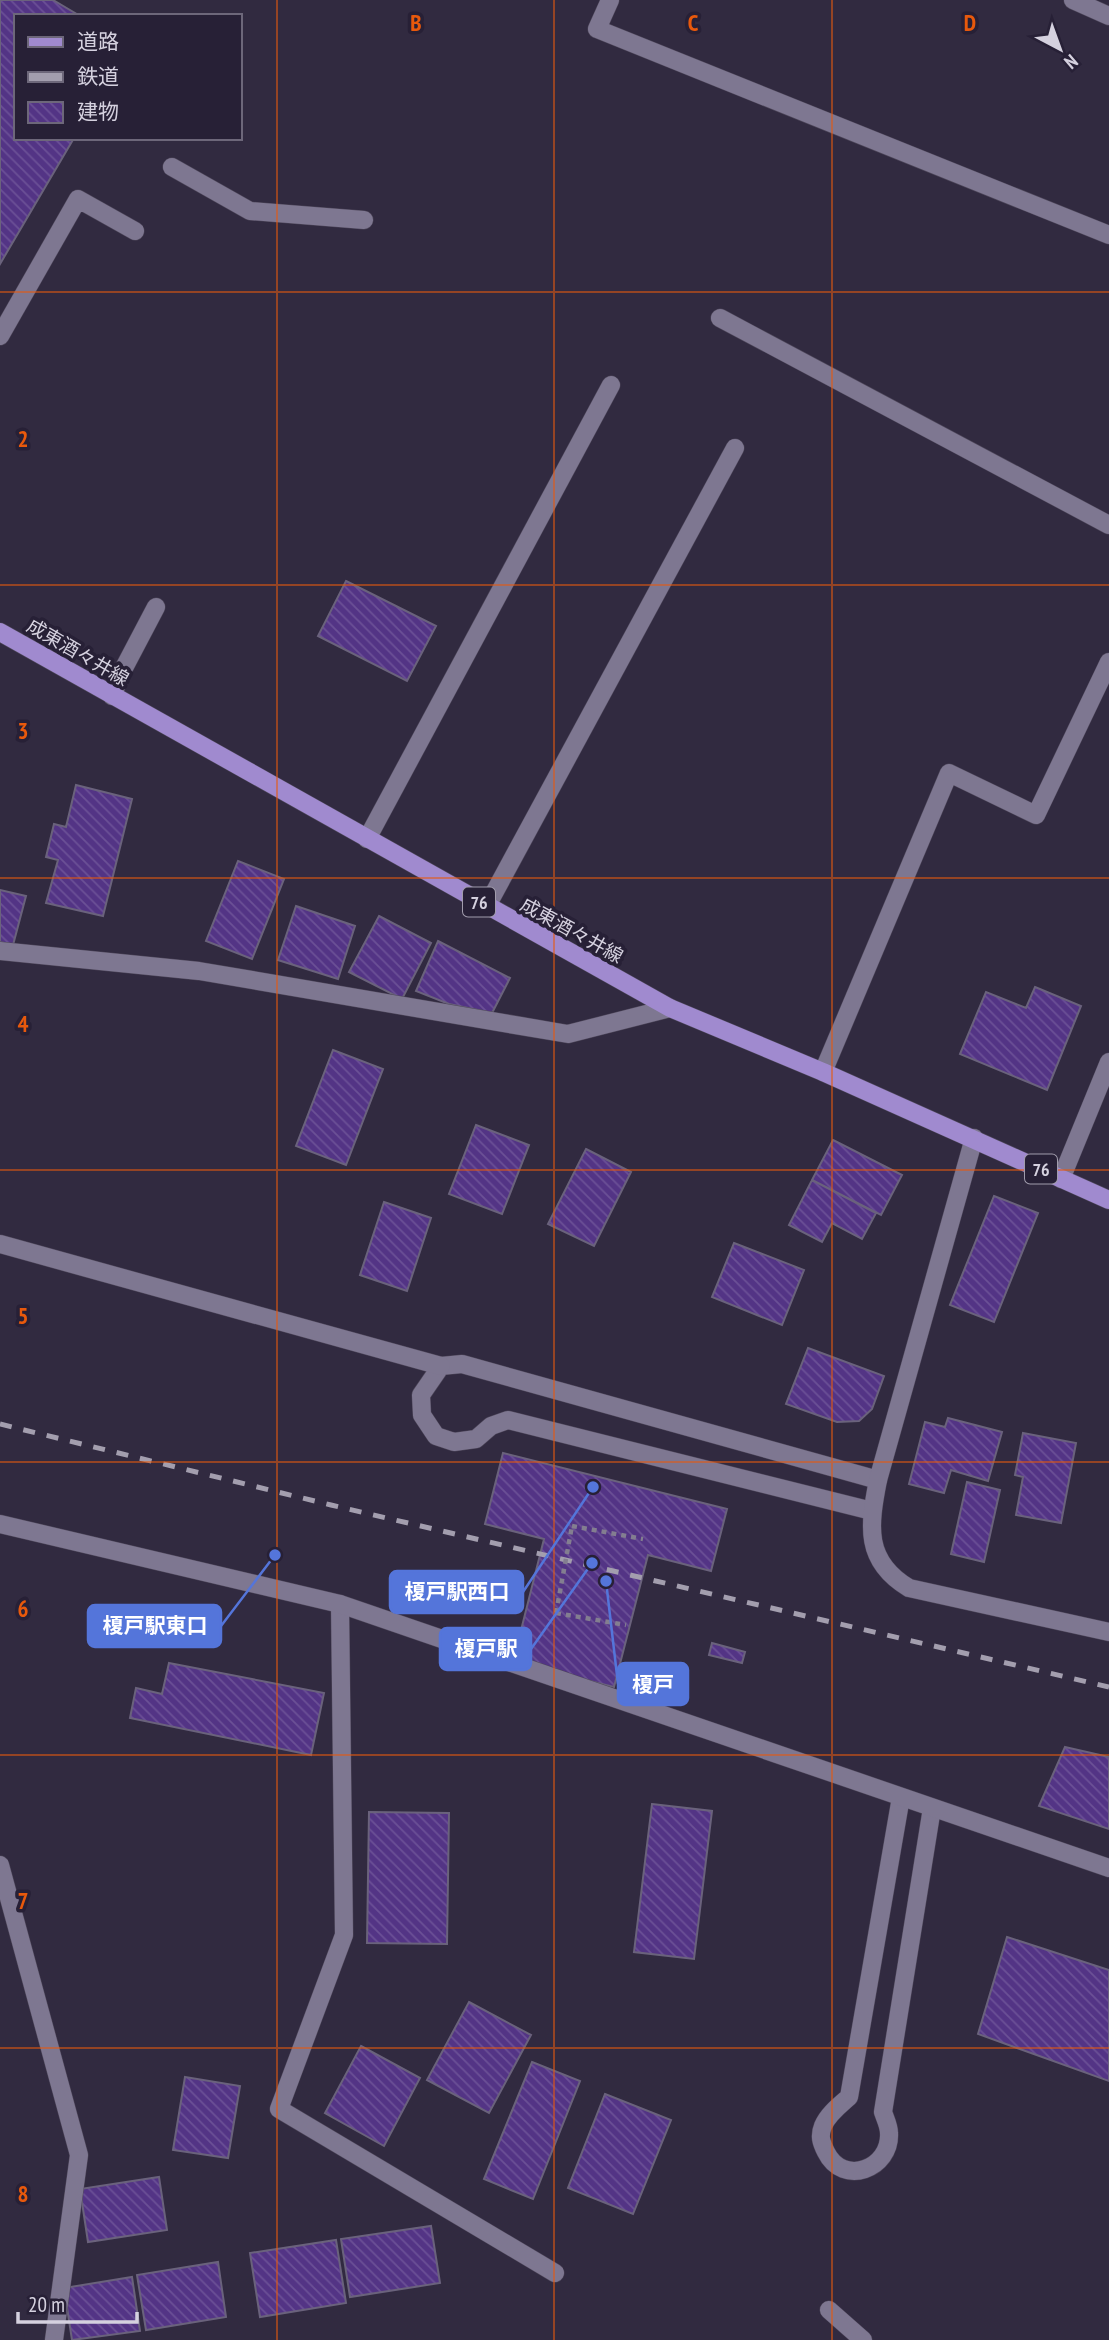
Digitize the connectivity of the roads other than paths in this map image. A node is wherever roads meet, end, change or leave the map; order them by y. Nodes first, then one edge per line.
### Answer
1 (610, 0) edge
2 (1073, 0) edge
3 (1109, 16) edge
4 (172, 167) dead end
5 (364, 220) dead end
6 (135, 231) dead end
7 (1109, 235) edge
8 (720, 317) dead end
9 (0, 336) edge
10 (611, 385) dead end
11 (735, 448) dead end
12 (1109, 526) edge
13 (156, 607) dead end
14 (0, 632) edge
15 (1109, 662) edge
16 (112, 696) junction
17 (368, 839) junction
18 (487, 906) junction
19 (0, 951) edge
20 (670, 1008) junction
21 (1109, 1062) edge
22 (823, 1072) junction
23 (974, 1138) junction
24 (1061, 1179) junction
25 (1109, 1200) edge
26 (0, 1244) edge
27 (441, 1366) junction
28 (878, 1480) junction
29 (872, 1511) junction
30 (0, 1524) edge
31 (340, 1604) junction
32 (1109, 1632) edge
33 (901, 1797) junction
34 (932, 1808) junction
35 (0, 1865) edge
36 (1109, 1868) edge
37 (555, 2273) dead end
38 (829, 2310) dead end
39 (54, 2340) edge
40 (863, 2340) edge

1 - 7 street
2 - 3 street
4 - 5 street
6 - 9 street
8 - 12 street
10 - 17 street
11 - 18 street
13 - 16 street
14 - 16 main road, 成東酒々井線 / 76
15 - 22 street
16 - 17 main road, 成東酒々井線 / 76
17 - 18 main road, 成東酒々井線 / 76
18 - 20 main road, 成東酒々井線 / 76
19 - 20 street
20 - 22 main road, 成東酒々井線 / 76
21 - 24 street
22 - 23 main road, 成東酒々井線 / 76
23 - 24 main road, 成東酒々井線 / 76
23 - 28 street
24 - 25 main road, 成東酒々井線 / 76
26 - 27 street
27 - 28 street
27 - 29 street
28 - 29 street
29 - 32 street
30 - 31 street
31 - 33 street
31 - 37 street
33 - 34 street
33 - 34 street
34 - 36 street
35 - 39 street
38 - 40 street

